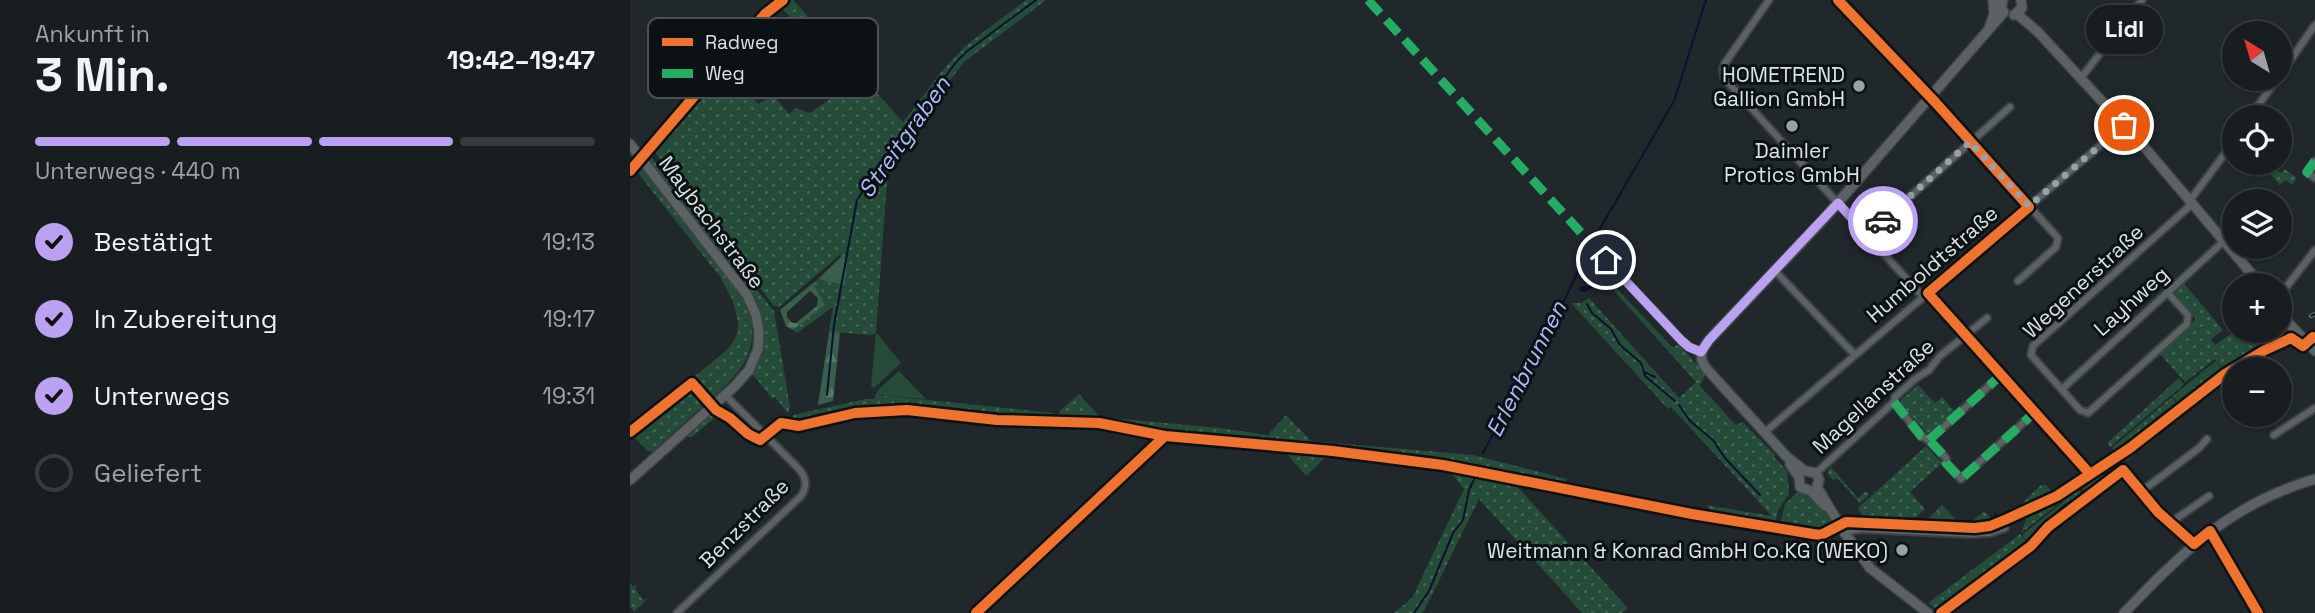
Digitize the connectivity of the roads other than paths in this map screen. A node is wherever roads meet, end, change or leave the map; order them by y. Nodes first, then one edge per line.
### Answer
1 (1769, 0) edge
2 (1838, 0) edge
3 (2000, 0) edge
4 (2142, 0) edge
5 (2015, 10) edge
6 (2315, 24) edge
7 (1989, 30) junction
8 (2292, 58) edge
9 (2080, 79) junction
10 (1930, 97) junction
11 (2010, 107) dead end
12 (2124, 125) junction
13 (1970, 142) junction
14 (630, 144) edge
15 (2222, 158) edge
16 (2315, 161) edge
17 (2315, 178) edge
18 (2192, 201) junction
19 (1838, 203) junction
20 (2029, 206) junction
21 (1867, 235) junction
22 (2222, 236) edge
23 (2222, 243) edge
24 (1595, 248) dead end
25 (2315, 250) edge
26 (2240, 259) edge
27 (1776, 271) junction
28 (2251, 273) edge
29 (2292, 280) edge
30 (2018, 281) dead end
31 (2167, 292) junction
32 (1923, 297) junction
33 (1987, 318) dead end
34 (2292, 327) edge
35 (1966, 337) junction
36 (2315, 351) edge
37 (1701, 352) junction
38 (1855, 355) junction
39 (2000, 376) junction
40 (2062, 389) junction
41 (725, 395) junction
42 (1894, 402) junction
43 (2315, 408) edge
44 (1765, 432) junction
45 (2274, 435) dead end
46 (2207, 439) dead end
47 (1929, 440) junction
48 (1816, 473) junction
49 (1802, 474) junction
50 (2315, 479) edge
51 (630, 480) edge
52 (1814, 489) junction
53 (2142, 491) junction
54 (2209, 496) dead end
55 (2170, 523) junction
56 (2005, 528) dead end
57 (2210, 531) junction
58 (1844, 533) junction
59 (2194, 544) junction
60 (677, 613) edge
61 (1928, 613) edge
62 (1941, 613) edge
63 (2124, 613) edge
64 (2258, 613) edge

1 - 19 street
2 - 10 street
3 - 5 main road
3 - 7 main road
4 - 9 street
5 - 7 main road
5 - 9 main road
6 - 8 street
7 - 10 main road
9 - 12 main road
10 - 13 street
10 - 19 main road
11 - 13 street
12 - 18 main road
12 - 20 street, Humboldtstraße
13 - 20 street
13 - 21 street
14 - 41 main road, Maybachstraße
15 - 18 street
16 - 17 street
18 - 22 main road
18 - 40 street, Wegenerstraße
19 - 21 street
19 - 27 main road
20 - 30 street
20 - 32 street, Humboldtstraße
21 - 32 street
23 - 31 street, Layhweg
24 - 37 street
25 - 29 street
26 - 28 main road
27 - 37 main road
27 - 38 street
31 - 40 street, Layhweg
31 - 40 street
32 - 38 street, Humboldtstraße
33 - 35 street, Magellanstraße
34 - 36 main road
35 - 39 street
35 - 42 street, Magellanstraße
37 - 44 main road
38 - 44 street, Humboldtstraße
39 - 47 street
39 - 47 street
41 - 51 main road, Maybachstraße
41 - 60 street, Benzstraße
42 - 47 street
42 - 48 street, Magellanstraße
43 - 45 street
44 - 49 main road
46 - 53 street
48 - 49 main road
48 - 52 main road
49 - 52 main road
50 - 57 main road
52 - 58 main road
53 - 55 street
53 - 62 street
54 - 55 street
55 - 59 street
56 - 58 street
57 - 59 main road
57 - 64 street
58 - 61 main road
59 - 63 main road

